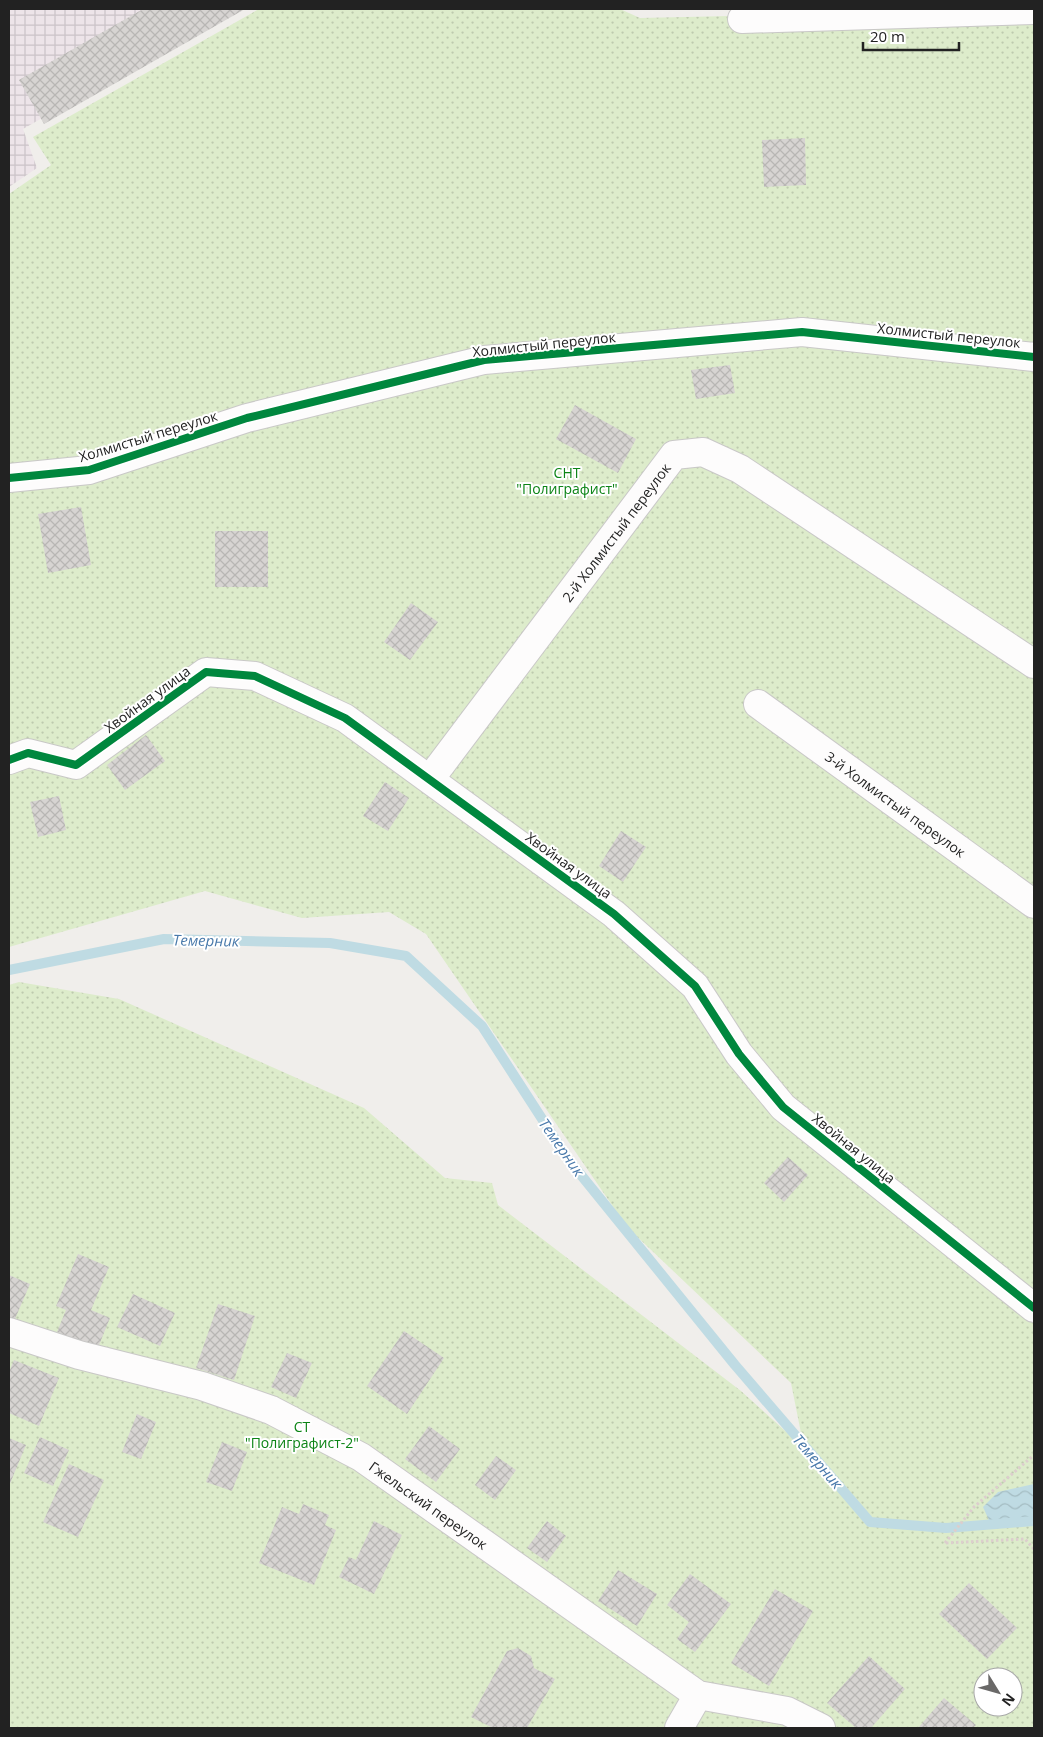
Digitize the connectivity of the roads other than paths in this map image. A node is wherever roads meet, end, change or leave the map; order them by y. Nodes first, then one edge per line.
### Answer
1 (1034, 10) edge
2 (742, 19) dead end
3 (1034, 357) edge
4 (9, 478) edge
5 (1034, 664) edge
6 (758, 704) dead end
7 (9, 760) edge
8 (430, 779) junction
9 (1034, 904) edge
10 (1034, 1308) edge
11 (9, 1332) edge
12 (698, 1695) junction
13 (679, 1728) edge
14 (821, 1728) edge

1 - 2 street
3 - 4 street, Холмистый переулок
5 - 8 street, 2-й Холмистый переулок
6 - 9 street, 3-й Холмистый переулок
7 - 8 street, Хвойная улица
8 - 10 street, Хвойная улица
11 - 12 street, Гжельский переулок
12 - 13 street
12 - 14 street, Гжельский переулок

